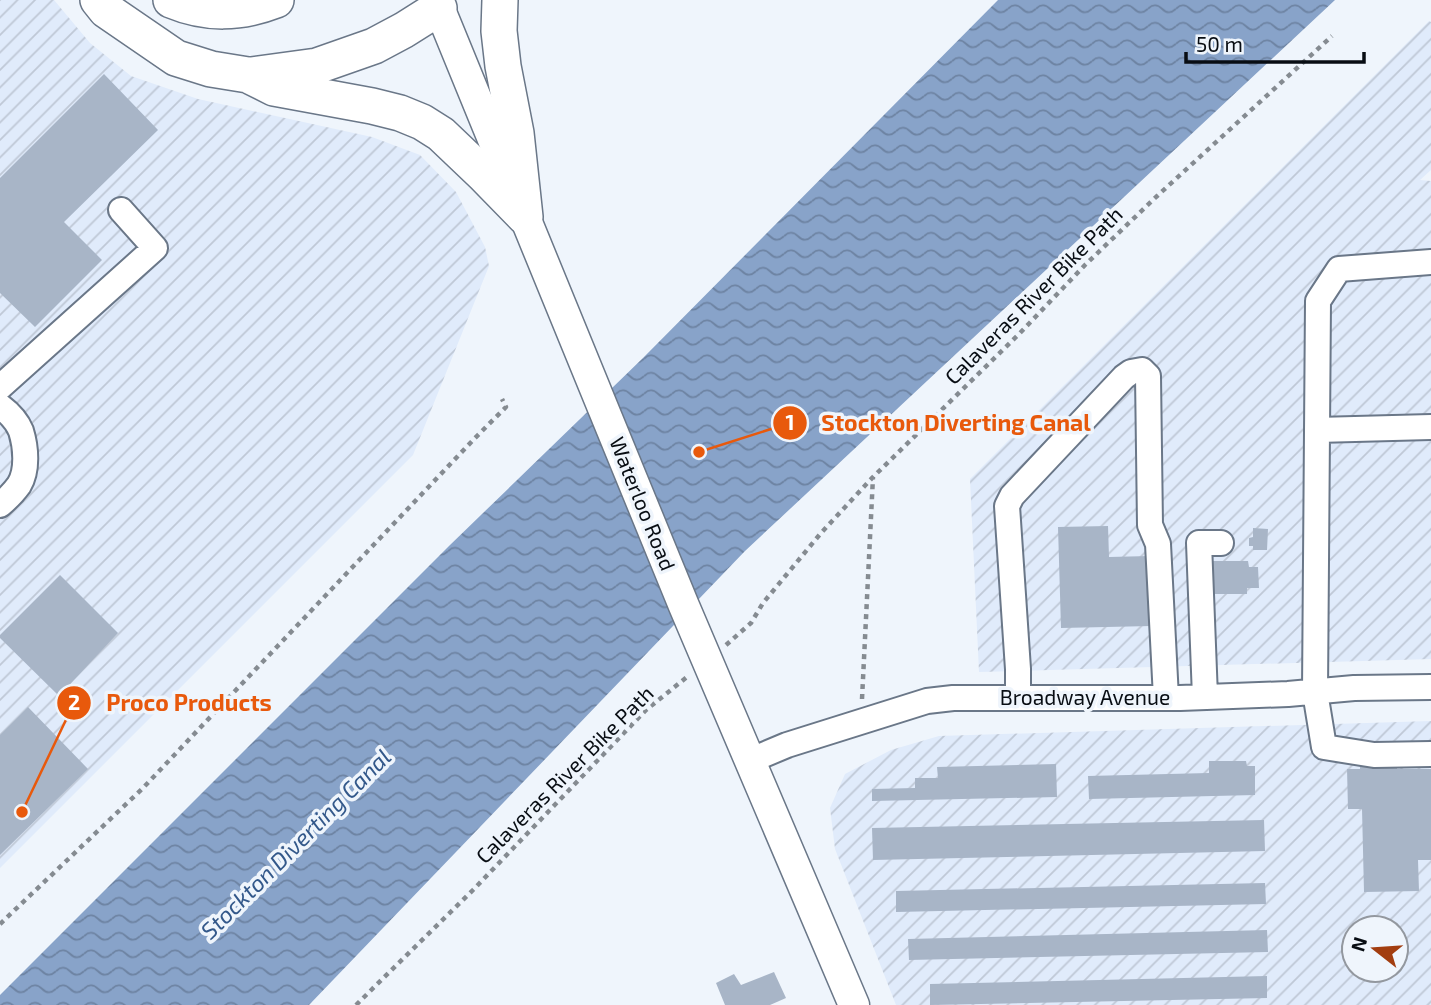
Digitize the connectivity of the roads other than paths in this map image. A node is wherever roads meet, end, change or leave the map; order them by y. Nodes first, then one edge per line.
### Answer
1 (98, 0) edge
2 (171, 0) edge
3 (276, 0) edge
4 (500, 0) edge
5 (438, 4) edge
6 (248, 75) junction
7 (121, 210) dead end
8 (525, 217) junction
9 (1431, 262) edge
10 (0, 387) edge
11 (0, 406) edge
12 (1431, 427) edge
13 (1317, 430) junction
14 (0, 505) edge
15 (1221, 542) dead end
16 (1431, 687) edge
17 (1315, 692) junction
18 (1205, 697) junction
19 (1018, 698) junction
20 (1166, 698) junction
21 (1431, 754) edge
22 (748, 761) junction
23 (854, 1005) edge

1 - 6 highway
2 - 3 highway
4 - 8 highway
5 - 6 highway
5 - 8 main road, Waterloo Road
6 - 8 highway
7 - 10 street
8 - 22 main road, Waterloo Road
9 - 13 street
11 - 14 street
12 - 13 street
13 - 17 street
15 - 18 street
16 - 17 street, Broadway Avenue
17 - 18 street, Broadway Avenue
17 - 21 street
18 - 20 street, Broadway Avenue
19 - 20 street, Broadway Avenue
19 - 20 street
19 - 22 street, Broadway Avenue
22 - 23 main road, Waterloo Road

